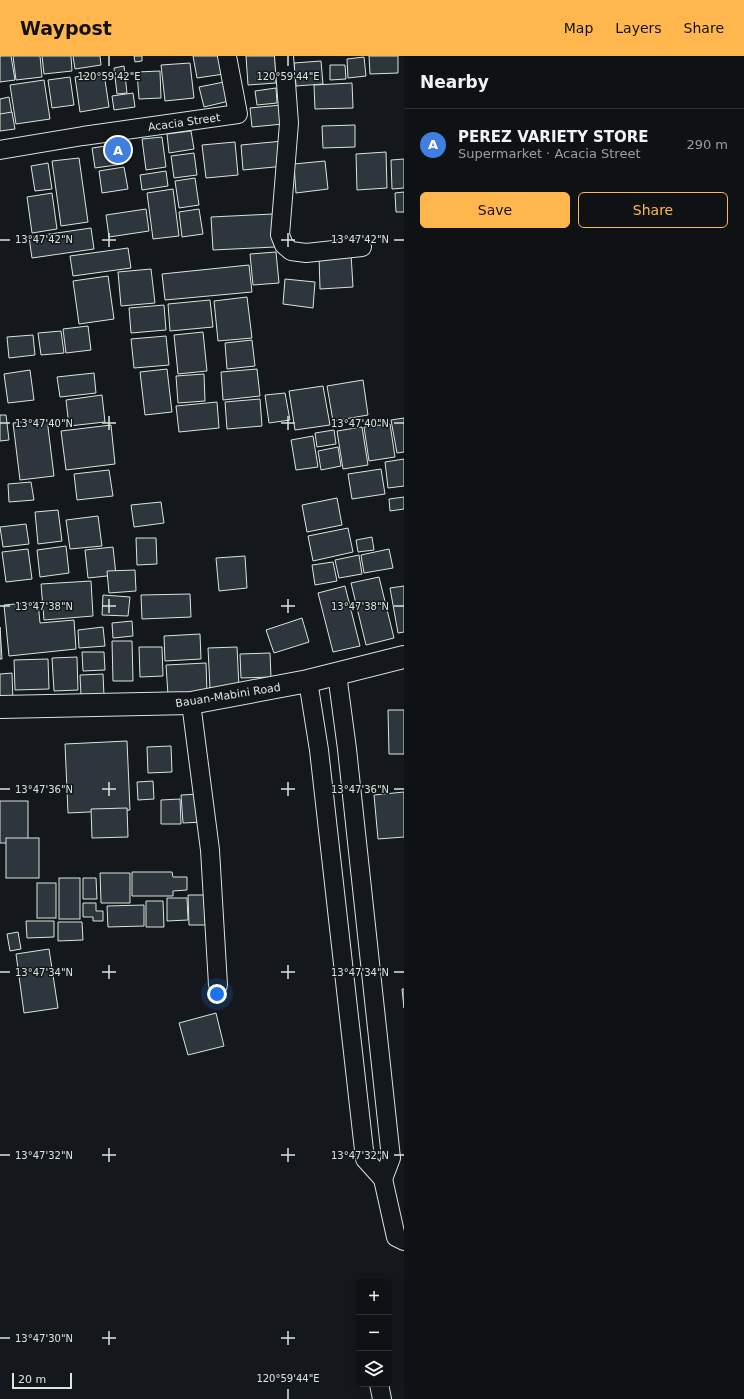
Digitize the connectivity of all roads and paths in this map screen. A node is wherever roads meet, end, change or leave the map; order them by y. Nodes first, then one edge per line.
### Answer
1 (227, 56) edge
2 (284, 56) edge
3 (0, 150) edge
4 (362, 247) dead end
5 (404, 657) edge
6 (337, 674) junction
7 (308, 682) junction
8 (191, 703) junction
9 (0, 707) edge
10 (218, 985) dead end
11 (383, 1179) junction
12 (404, 1241) edge
13 (380, 1387) edge
14 (382, 1399) edge

1 - 3 street, Acacia Street
2 - 4 street
5 - 6 main road, Bauan-Mabini Road
6 - 7 main road, Bauan-Mabini Road
6 - 11 street
7 - 8 main road, Bauan-Mabini Road
7 - 11 street
8 - 9 main road, Bauan-Mabini Road
8 - 10 street
11 - 12 street
13 - 14 street

